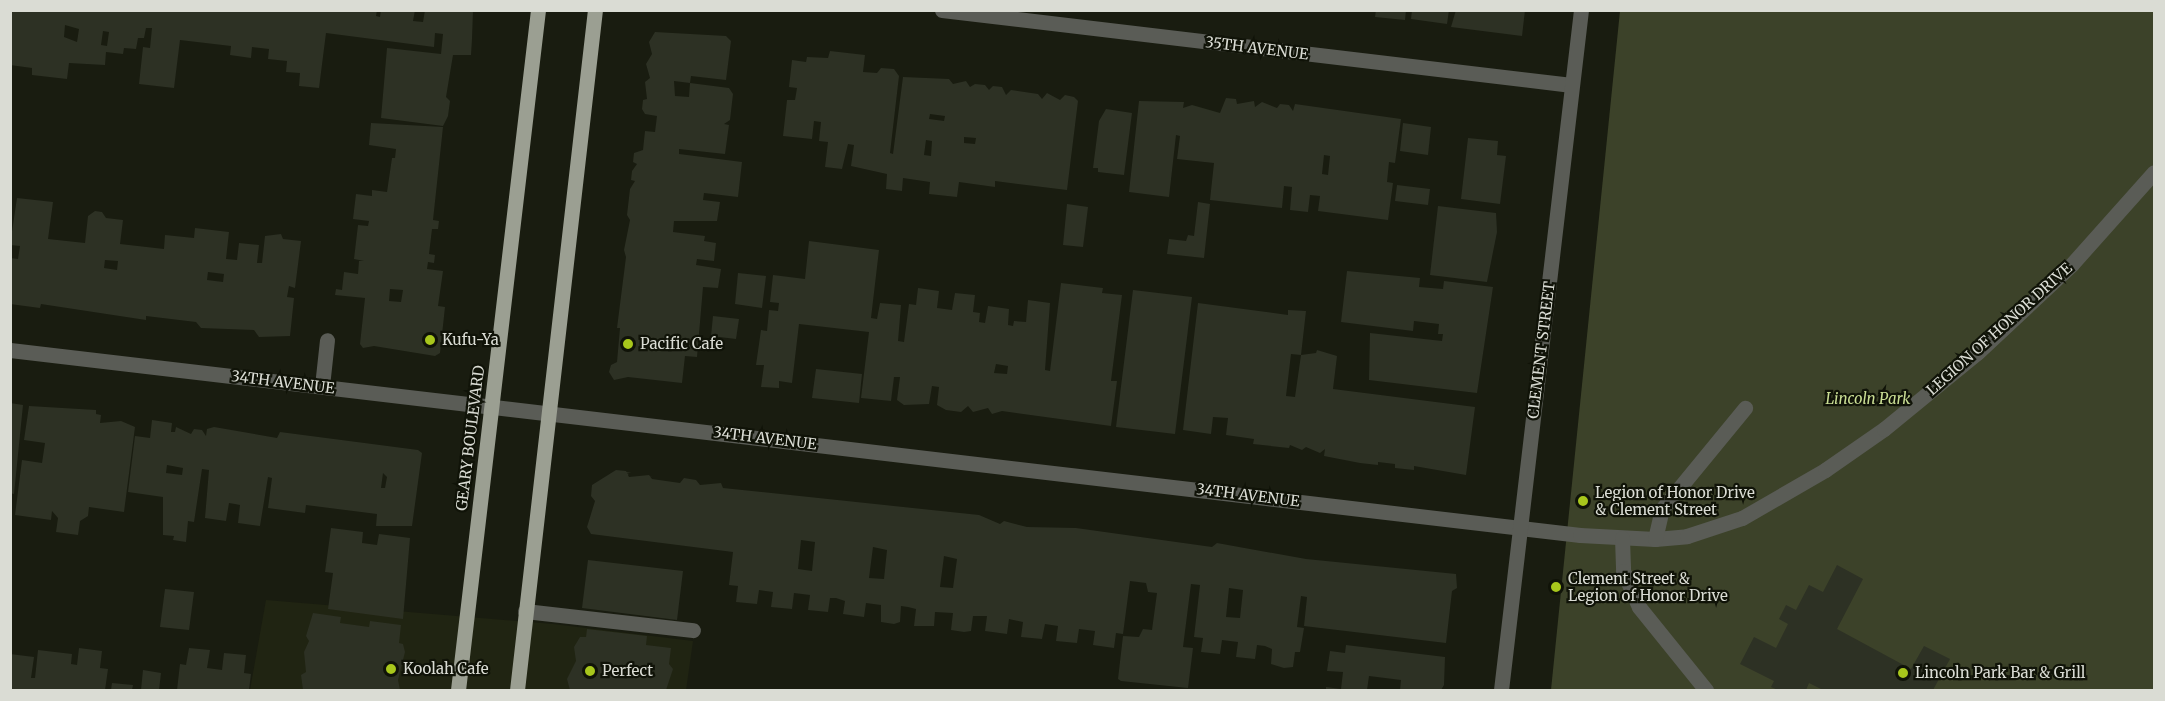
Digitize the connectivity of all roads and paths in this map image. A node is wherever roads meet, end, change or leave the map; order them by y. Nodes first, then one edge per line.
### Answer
1 (538, 10) edge
2 (594, 10) edge
3 (942, 10) edge
4 (1581, 10) edge
5 (1572, 85) junction
6 (2154, 172) edge
7 (327, 340) dead end
8 (10, 350) edge
9 (322, 386) junction
10 (492, 406) junction
11 (1745, 408) dead end
12 (548, 413) junction
13 (1520, 528) junction
14 (1622, 538) junction
15 (1655, 539) junction
16 (525, 611) junction
17 (693, 630) dead end
18 (458, 690) edge
19 (517, 690) edge
20 (1501, 690) edge
21 (1706, 690) edge

1 - 10 main road, GEARY BOULEVARD
2 - 12 main road
3 - 5 street, 35TH AVENUE
4 - 5 street, CLEMENT STREET
5 - 13 street, CLEMENT STREET
6 - 15 street, LEGION OF HONOR DRIVE
7 - 9 street
8 - 9 street, 34TH AVENUE
9 - 10 street, 34TH AVENUE
10 - 12 street, 34TH AVENUE
10 - 18 main road, GEARY BOULEVARD
11 - 15 street
12 - 13 street, 34TH AVENUE
12 - 16 main road
13 - 14 street, LEGION OF HONOR DRIVE
13 - 20 street, CLEMENT STREET
14 - 15 street, LEGION OF HONOR DRIVE
14 - 21 street
16 - 17 street
16 - 19 main road

